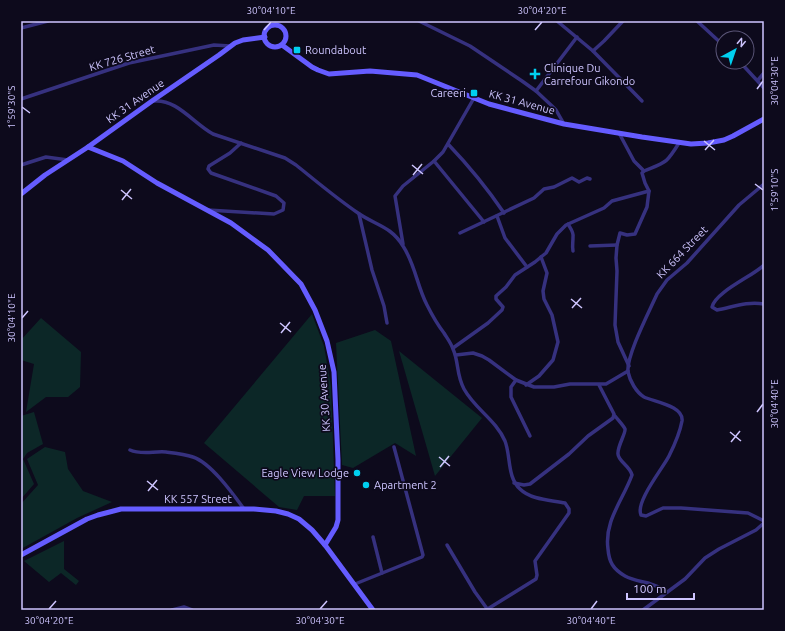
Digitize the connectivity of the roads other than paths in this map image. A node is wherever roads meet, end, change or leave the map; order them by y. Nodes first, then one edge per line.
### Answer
1 (48, 21) edge
2 (270, 21) edge
3 (419, 21) edge
4 (557, 21) edge
5 (623, 21) edge
6 (697, 21) edge
7 (278, 24) edge
8 (21, 28) edge
9 (265, 37) junction
10 (577, 37) junction
11 (715, 38) edge
12 (282, 45) junction
13 (230, 46) junction
14 (593, 51) junction
15 (748, 70) edge
16 (764, 73) edge
17 (758, 80) junction
18 (764, 88) edge
19 (536, 91) junction
20 (474, 98) junction
21 (21, 99) edge
22 (152, 101) junction
23 (642, 101) dead end
24 (764, 119) edge
25 (564, 124) junction
26 (620, 133) junction
27 (241, 143) junction
28 (679, 143) junction
29 (448, 144) junction
30 (88, 147) junction
31 (68, 160) junction
32 (434, 160) junction
33 (21, 165) edge
34 (644, 170) junction
35 (590, 179) dead end
36 (764, 184) edge
37 (649, 191) junction
38 (21, 194) edge
39 (205, 210) junction
40 (504, 213) junction
41 (359, 214) junction
42 (497, 216) junction
43 (484, 222) junction
44 (568, 224) junction
45 (460, 233) dead end
46 (617, 245) junction
47 (403, 246) junction
48 (590, 246) dead end
49 (573, 251) dead end
50 (541, 257) junction
51 (764, 265) edge
52 (527, 267) junction
53 (764, 304) edge
54 (388, 323) dead end
55 (453, 348) junction
56 (456, 355) junction
57 (629, 366) junction
58 (628, 371) junction
59 (516, 380) junction
60 (526, 385) junction
61 (600, 385) junction
62 (615, 416) junction
63 (530, 436) dead end
64 (394, 447) dead end
65 (130, 450) dead end
66 (513, 483) junction
67 (244, 509) junction
68 (764, 522) edge
69 (373, 538) dead end
70 (325, 544) junction
71 (447, 546) dead end
72 (21, 555) edge
73 (382, 573) junction
74 (355, 584) junction
75 (667, 592) junction
76 (172, 610) edge
77 (192, 610) edge
78 (373, 610) edge
79 (487, 610) edge
80 (643, 610) edge

1 - 8 street
2 - 7 main road
3 - 19 street
4 - 10 street
5 - 14 street
6 - 11 street
7 - 9 main road
7 - 12 main road
9 - 12 main road
9 - 13 main road, KK 31 Avenue
10 - 14 street
10 - 19 street
12 - 20 main road, KK 31 Avenue
13 - 21 street, KK 726 Street
13 - 22 main road, KK 31 Avenue
14 - 23 street
15 - 17 street
16 - 17 street
17 - 18 street
19 - 25 street
20 - 25 main road, KK 31 Avenue
20 - 29 street
22 - 27 street
22 - 30 main road, KK 31 Avenue
24 - 28 main road, KK 31 Avenue
25 - 26 main road, KK 31 Avenue
26 - 28 main road, KK 31 Avenue
26 - 34 street
27 - 39 street
27 - 41 street
28 - 34 street
29 - 32 street
29 - 40 street
30 - 31 main road, KK 31 Avenue
30 - 39 main road, KK 30 Avenue
31 - 33 street
31 - 38 main road, KK 31 Avenue
32 - 43 street
32 - 47 street
34 - 37 street
35 - 40 street
36 - 57 street, KK 664 Street
37 - 44 street
37 - 46 street
39 - 70 main road, KK 30 Avenue
40 - 42 street
41 - 47 street
41 - 54 street
42 - 43 street
42 - 52 street
43 - 45 street
44 - 49 street
44 - 50 street
46 - 48 street
46 - 57 street
47 - 55 street
50 - 52 street
50 - 60 street
51 - 53 street
52 - 55 street
55 - 56 street
56 - 59 street
56 - 66 street
57 - 58 street, KK 664 Street
58 - 61 street
58 - 68 street
59 - 60 street
59 - 63 street
60 - 61 street
61 - 62 street
62 - 66 street
62 - 75 street
64 - 73 street
65 - 67 street
66 - 79 street
67 - 70 main road, KK 557 Street
67 - 72 main road, KK 557 Street
68 - 75 street
69 - 73 street
70 - 74 main road
71 - 79 street
73 - 74 street
74 - 78 main road
75 - 80 street
76 - 77 street

